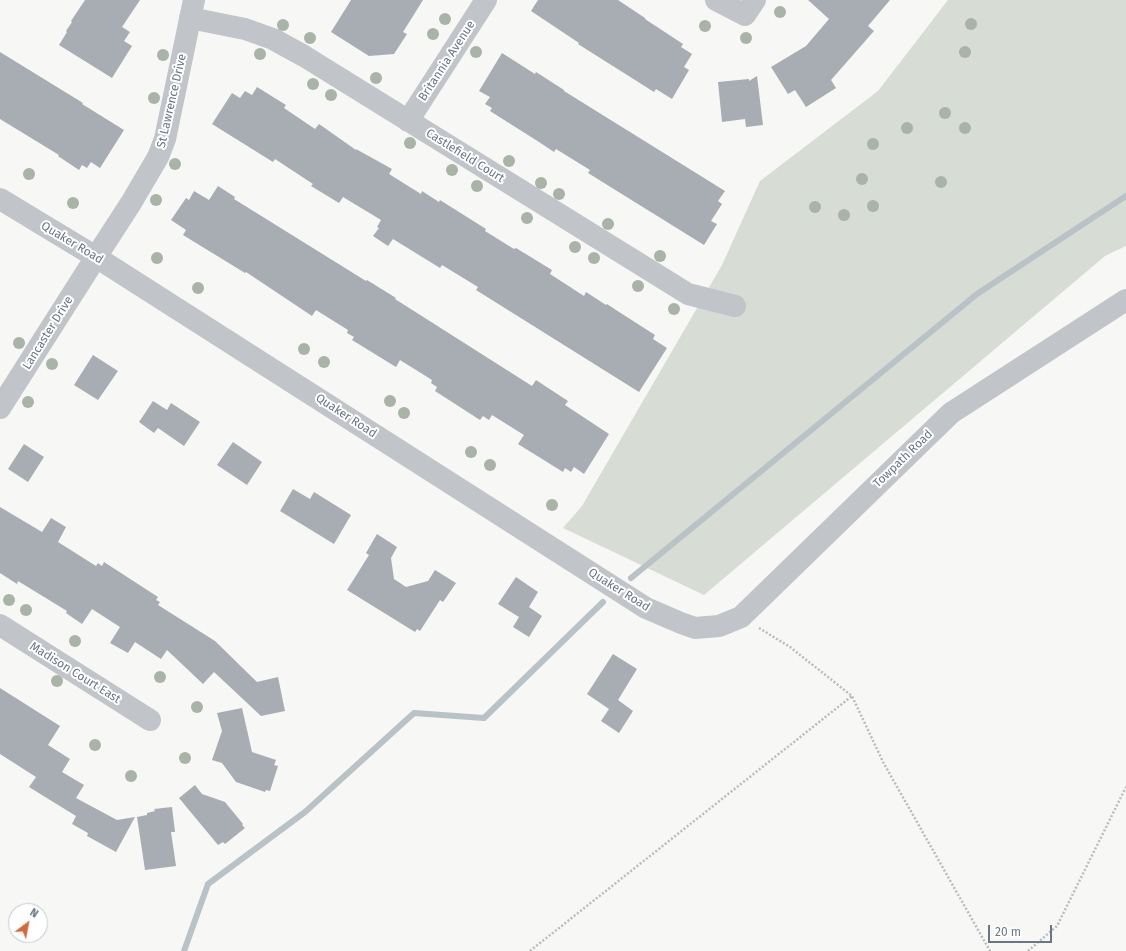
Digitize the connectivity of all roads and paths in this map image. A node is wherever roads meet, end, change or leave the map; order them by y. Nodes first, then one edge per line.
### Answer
1 (486, 0) edge
2 (716, 0) edge
3 (755, 0) edge
4 (192, 9) edge
5 (408, 121) junction
6 (0, 199) edge
7 (96, 257) junction
8 (1126, 300) edge
9 (735, 306) dead end
10 (0, 408) edge
11 (741, 617) junction
12 (0, 625) edge
13 (695, 628) joint
14 (852, 696) junction
15 (150, 720) dead end
16 (1126, 787) edge
17 (530, 951) edge
18 (990, 951) edge
19 (1028, 951) edge

1 - 5 street, Britannia Avenue
2 - 3 street
4 - 5 street, Castlefield Court
4 - 7 street, St Lawrence Drive
5 - 9 street, Castlefield Court
6 - 7 street, Quaker Road
7 - 10 street, Lancaster Drive
7 - 13 street, Quaker Road
8 - 11 street, Towpath Road
11 - 13 street, Towpath Road
11 - 14 path
12 - 15 street, Madison Court East
14 - 17 path
14 - 18 path
16 - 19 path

